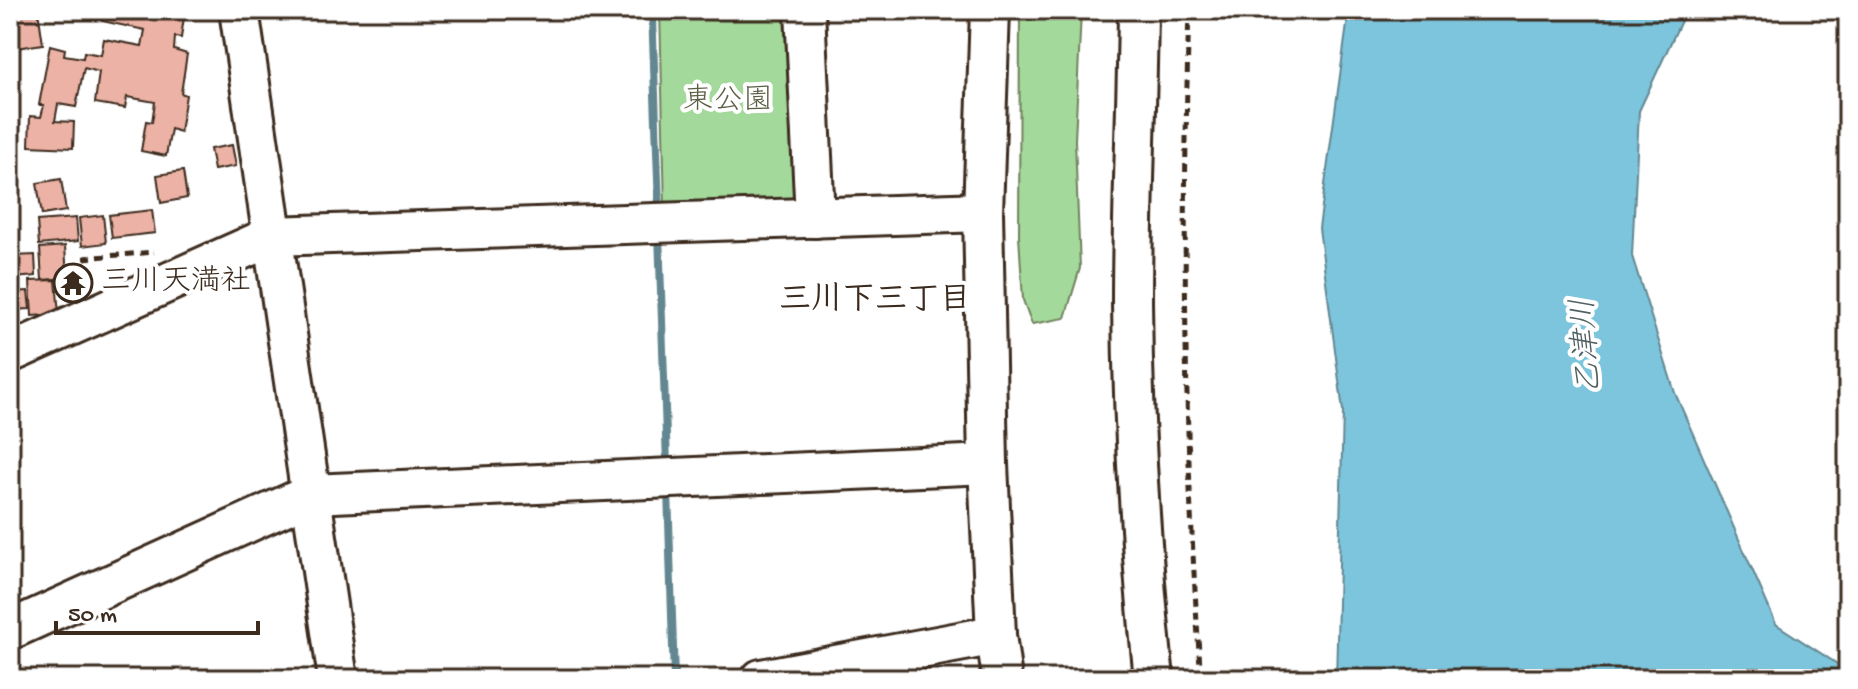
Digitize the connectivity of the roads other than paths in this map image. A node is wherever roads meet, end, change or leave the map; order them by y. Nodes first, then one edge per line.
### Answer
1 (239, 10) edge
2 (805, 10) edge
3 (990, 10) edge
4 (1138, 10) edge
5 (983, 212) junction
6 (815, 218) junction
7 (272, 236) junction
8 (10, 353) edge
9 (988, 464) junction
10 (311, 494) junction
11 (10, 630) edge
12 (996, 635) junction
13 (338, 679) edge
14 (761, 679) edge
15 (1002, 679) edge
16 (1154, 679) edge

1 - 7 street
2 - 6 street
3 - 5 street
4 - 16 street
5 - 6 street
5 - 9 street
6 - 7 street
7 - 8 street
7 - 10 street
9 - 10 street
9 - 12 street
10 - 11 street
10 - 13 street
12 - 14 street
12 - 15 street

